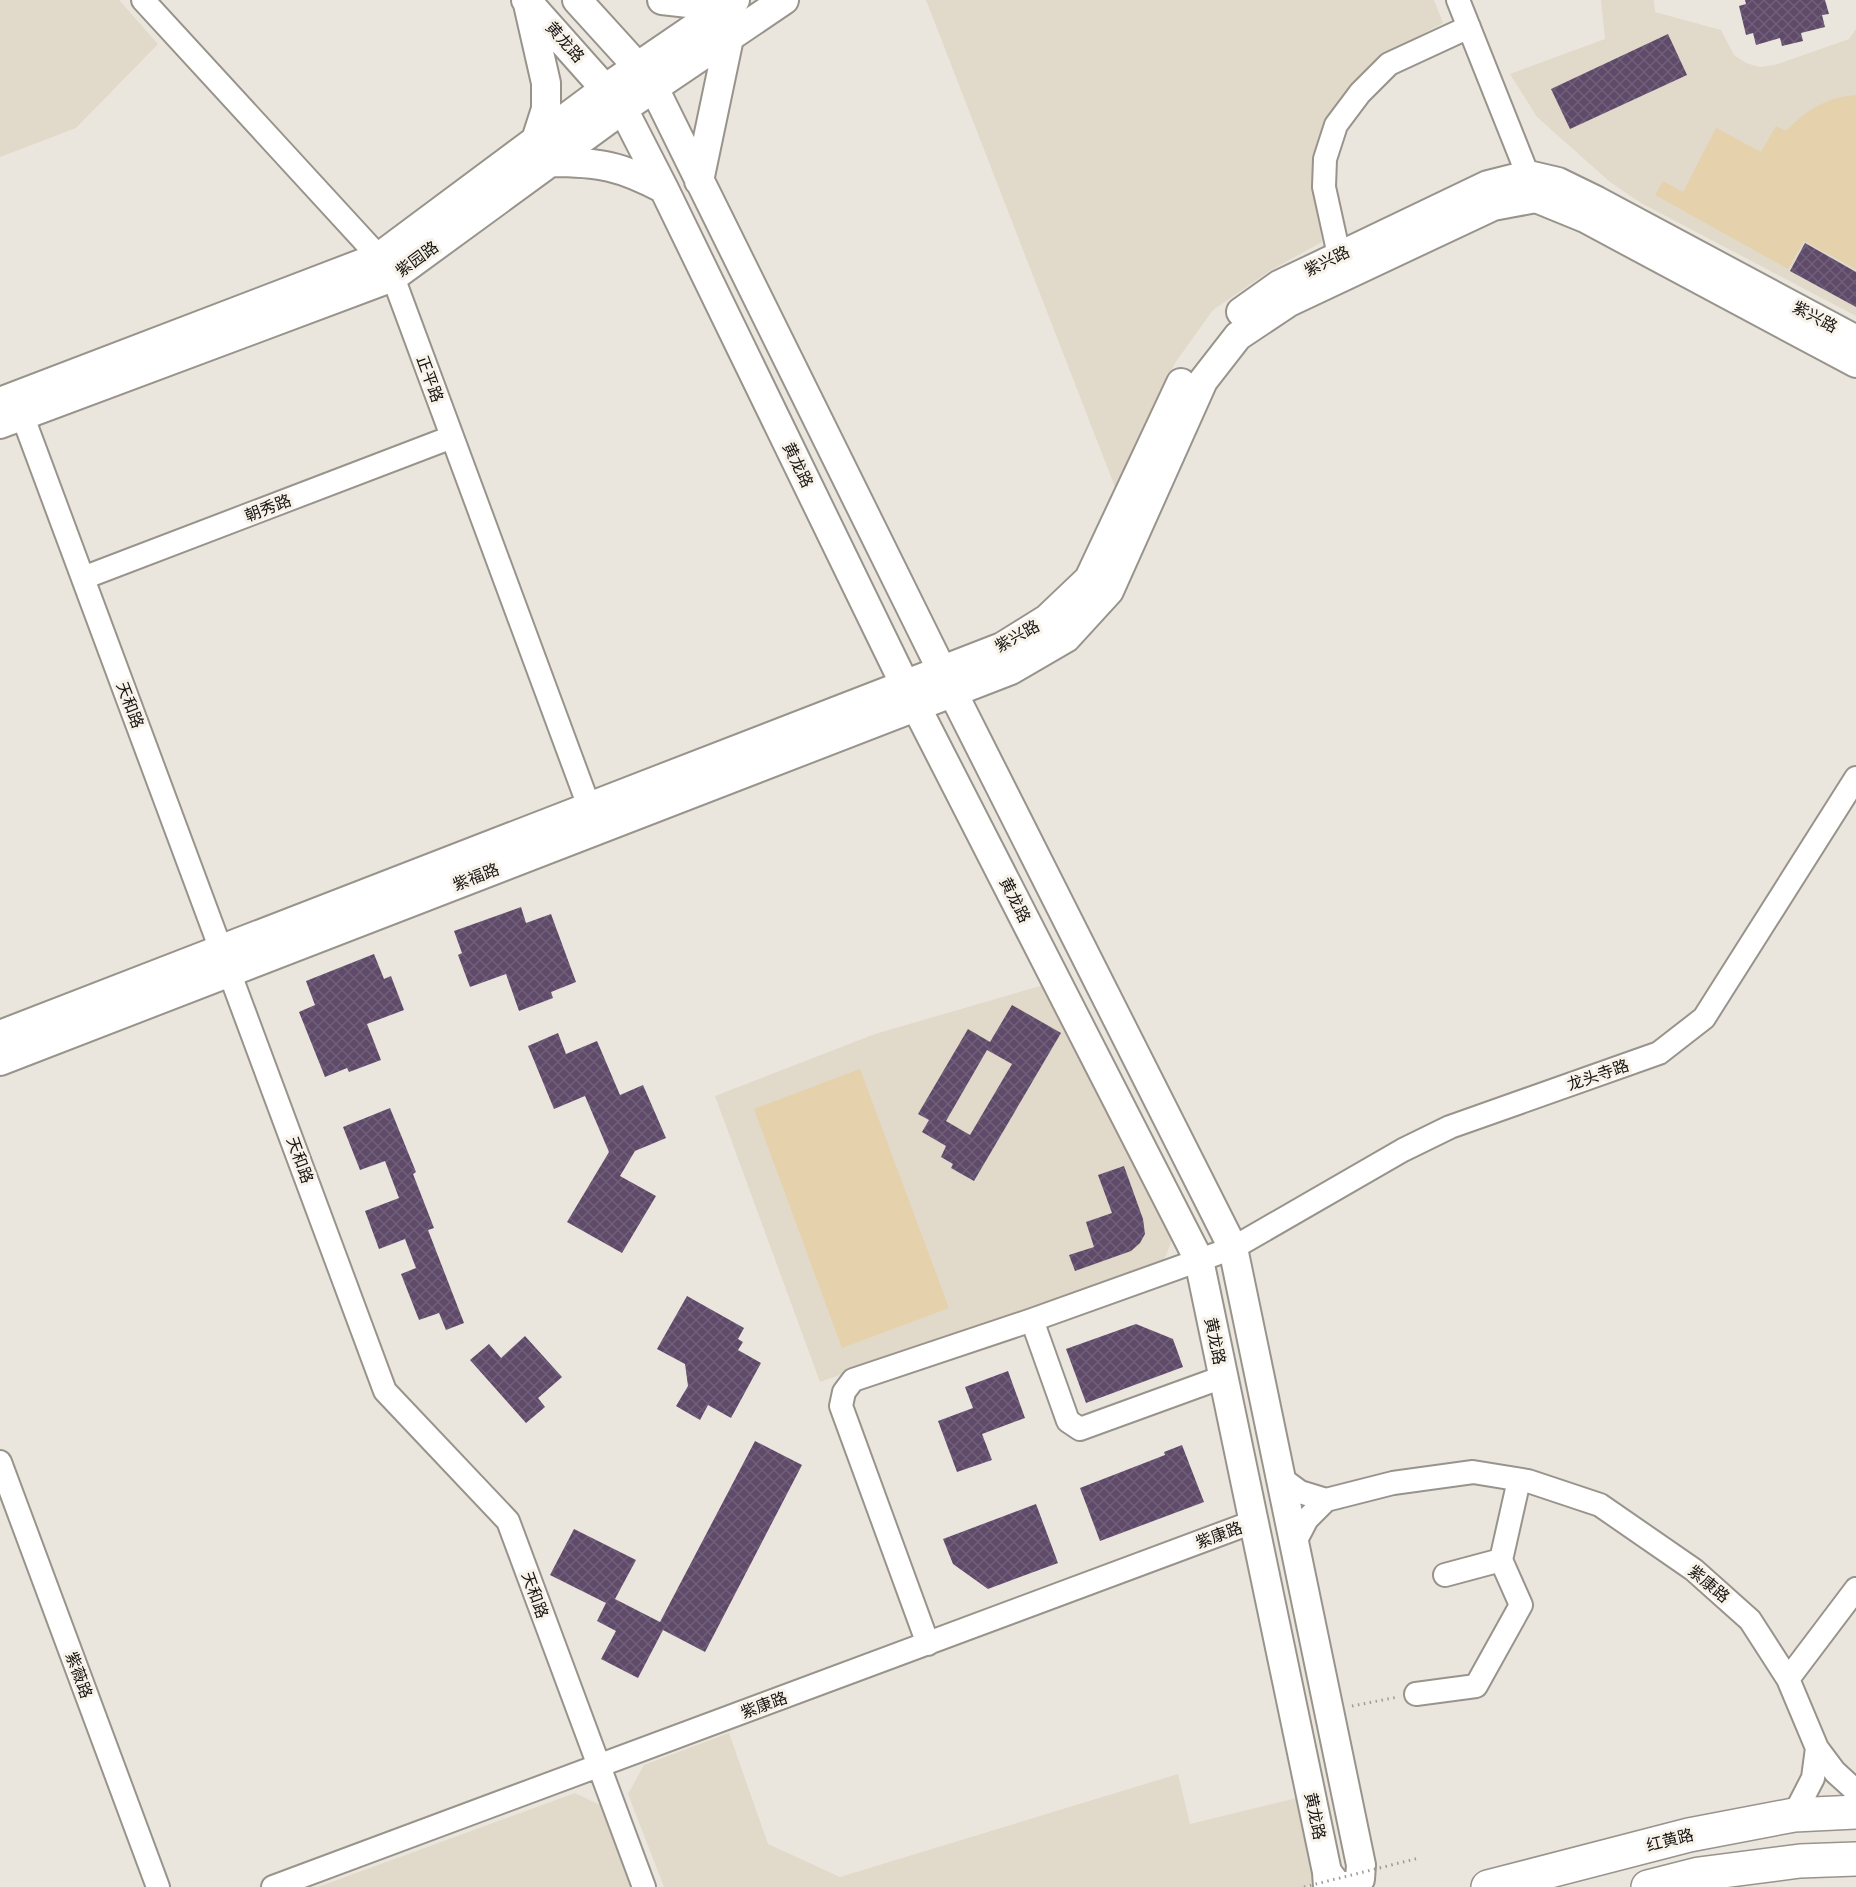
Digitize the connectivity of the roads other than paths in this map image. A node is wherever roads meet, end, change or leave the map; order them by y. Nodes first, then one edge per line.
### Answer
1 (143, 0) edge
2 (577, 0) edge
3 (662, 0) edge
4 (784, 0) edge
5 (1458, 0) edge
6 (527, 1) edge
7 (730, 3) edge
8 (1469, 27) junction
9 (729, 38) junction
10 (637, 66) junction
11 (654, 88) junction
12 (615, 99) junction
13 (543, 152) junction
14 (699, 181) junction
15 (1532, 187) junction
16 (664, 189) junction
17 (1339, 255) junction
18 (386, 267) junction
19 (1856, 340) edge
20 (1856, 363) edge
21 (9, 410) edge
22 (452, 437) junction
23 (83, 578) junction
24 (886, 646) junction
25 (947, 681) junction
26 (910, 696) junction
27 (864, 700) junction
28 (1856, 778) edge
29 (593, 818) junction
30 (226, 961) junction
31 (0, 1035) edge
32 (0, 1061) edge
33 (1233, 1248) junction
34 (1199, 1260) junction
35 (1032, 1320) junction
36 (1223, 1377) junction
37 (0, 1462) edge
38 (1281, 1478) junction
39 (1519, 1480) junction
40 (1326, 1500) junction
41 (1254, 1522) junction
42 (1295, 1542) junction
43 (1501, 1560) junction
44 (1445, 1575) dead end
45 (1856, 1589) edge
46 (928, 1644) junction
47 (1788, 1679) junction
48 (1416, 1694) road end
49 (1817, 1748) junction
50 (598, 1767) junction
51 (1856, 1791) edge
52 (1856, 1812) edge
53 (1794, 1815) junction
54 (1856, 1859) edge
55 (1369, 1876) edge
56 (1320, 1882) edge
57 (158, 1887) edge
58 (273, 1887) edge
59 (644, 1887) edge
60 (1488, 1887) edge
61 (1648, 1887) edge

1 - 18 street, 正平路
2 - 10 main road
3 - 7 main road
4 - 9 main road, 紫园路
5 - 8 street
6 - 12 main road, 黄龙路
6 - 13 main road
7 - 10 main road, 紫园路
8 - 15 street
8 - 17 street
9 - 11 main road, 紫园路
9 - 14 main road
10 - 11 main road
10 - 12 main road, 紫园路
11 - 12 main road, 紫园路
11 - 14 main road
12 - 13 main road, 紫园路
12 - 16 main road, 黄龙路
13 - 16 main road
13 - 18 main road, 紫园路
14 - 25 main road
15 - 17 main road, 紫兴路
15 - 19 main road, 紫兴路
15 - 20 main road, 紫兴路
15 - 25 main road, 紫兴路
16 - 24 main road, 黄龙路
17 - 25 main road, 紫兴路
18 - 21 main road, 紫园路
18 - 22 street, 正平路
21 - 23 street, 天和路
22 - 23 street, 朝秀路
22 - 29 street, 正平路
23 - 30 street, 天和路
24 - 26 main road, 黄龙路
24 - 27 main road
25 - 26 main road, 紫福路
25 - 33 main road
26 - 27 main road, 紫福路
26 - 29 main road, 紫福路
26 - 34 main road, 黄龙路
27 - 29 main road, 紫福路
28 - 33 street, 龙头寺路
29 - 30 main road, 紫福路
30 - 31 main road, 紫福路
30 - 32 main road, 紫福路
30 - 50 street, 天和路
33 - 34 street, 龙头寺路
33 - 38 main road
34 - 35 street, 龙头寺路
34 - 36 main road, 黄龙路
35 - 36 street
35 - 46 street, 龙头寺路
36 - 41 main road, 黄龙路
37 - 57 street, 紫薇路
38 - 40 street
38 - 42 main road
39 - 40 street, 紫康路
39 - 43 street
39 - 47 street, 紫康路
40 - 42 street
41 - 46 street, 紫康路
41 - 56 main road, 黄龙路
42 - 55 main road
43 - 44 street
43 - 48 street
45 - 47 street
46 - 50 street, 紫康路
47 - 49 street, 紫康路
49 - 51 street, 紫康路
49 - 53 street
50 - 58 street, 紫康路
50 - 59 street, 天和路
52 - 53 highway, 红黄路
53 - 60 highway, 红黄路
54 - 61 highway
55 - 56 main road

